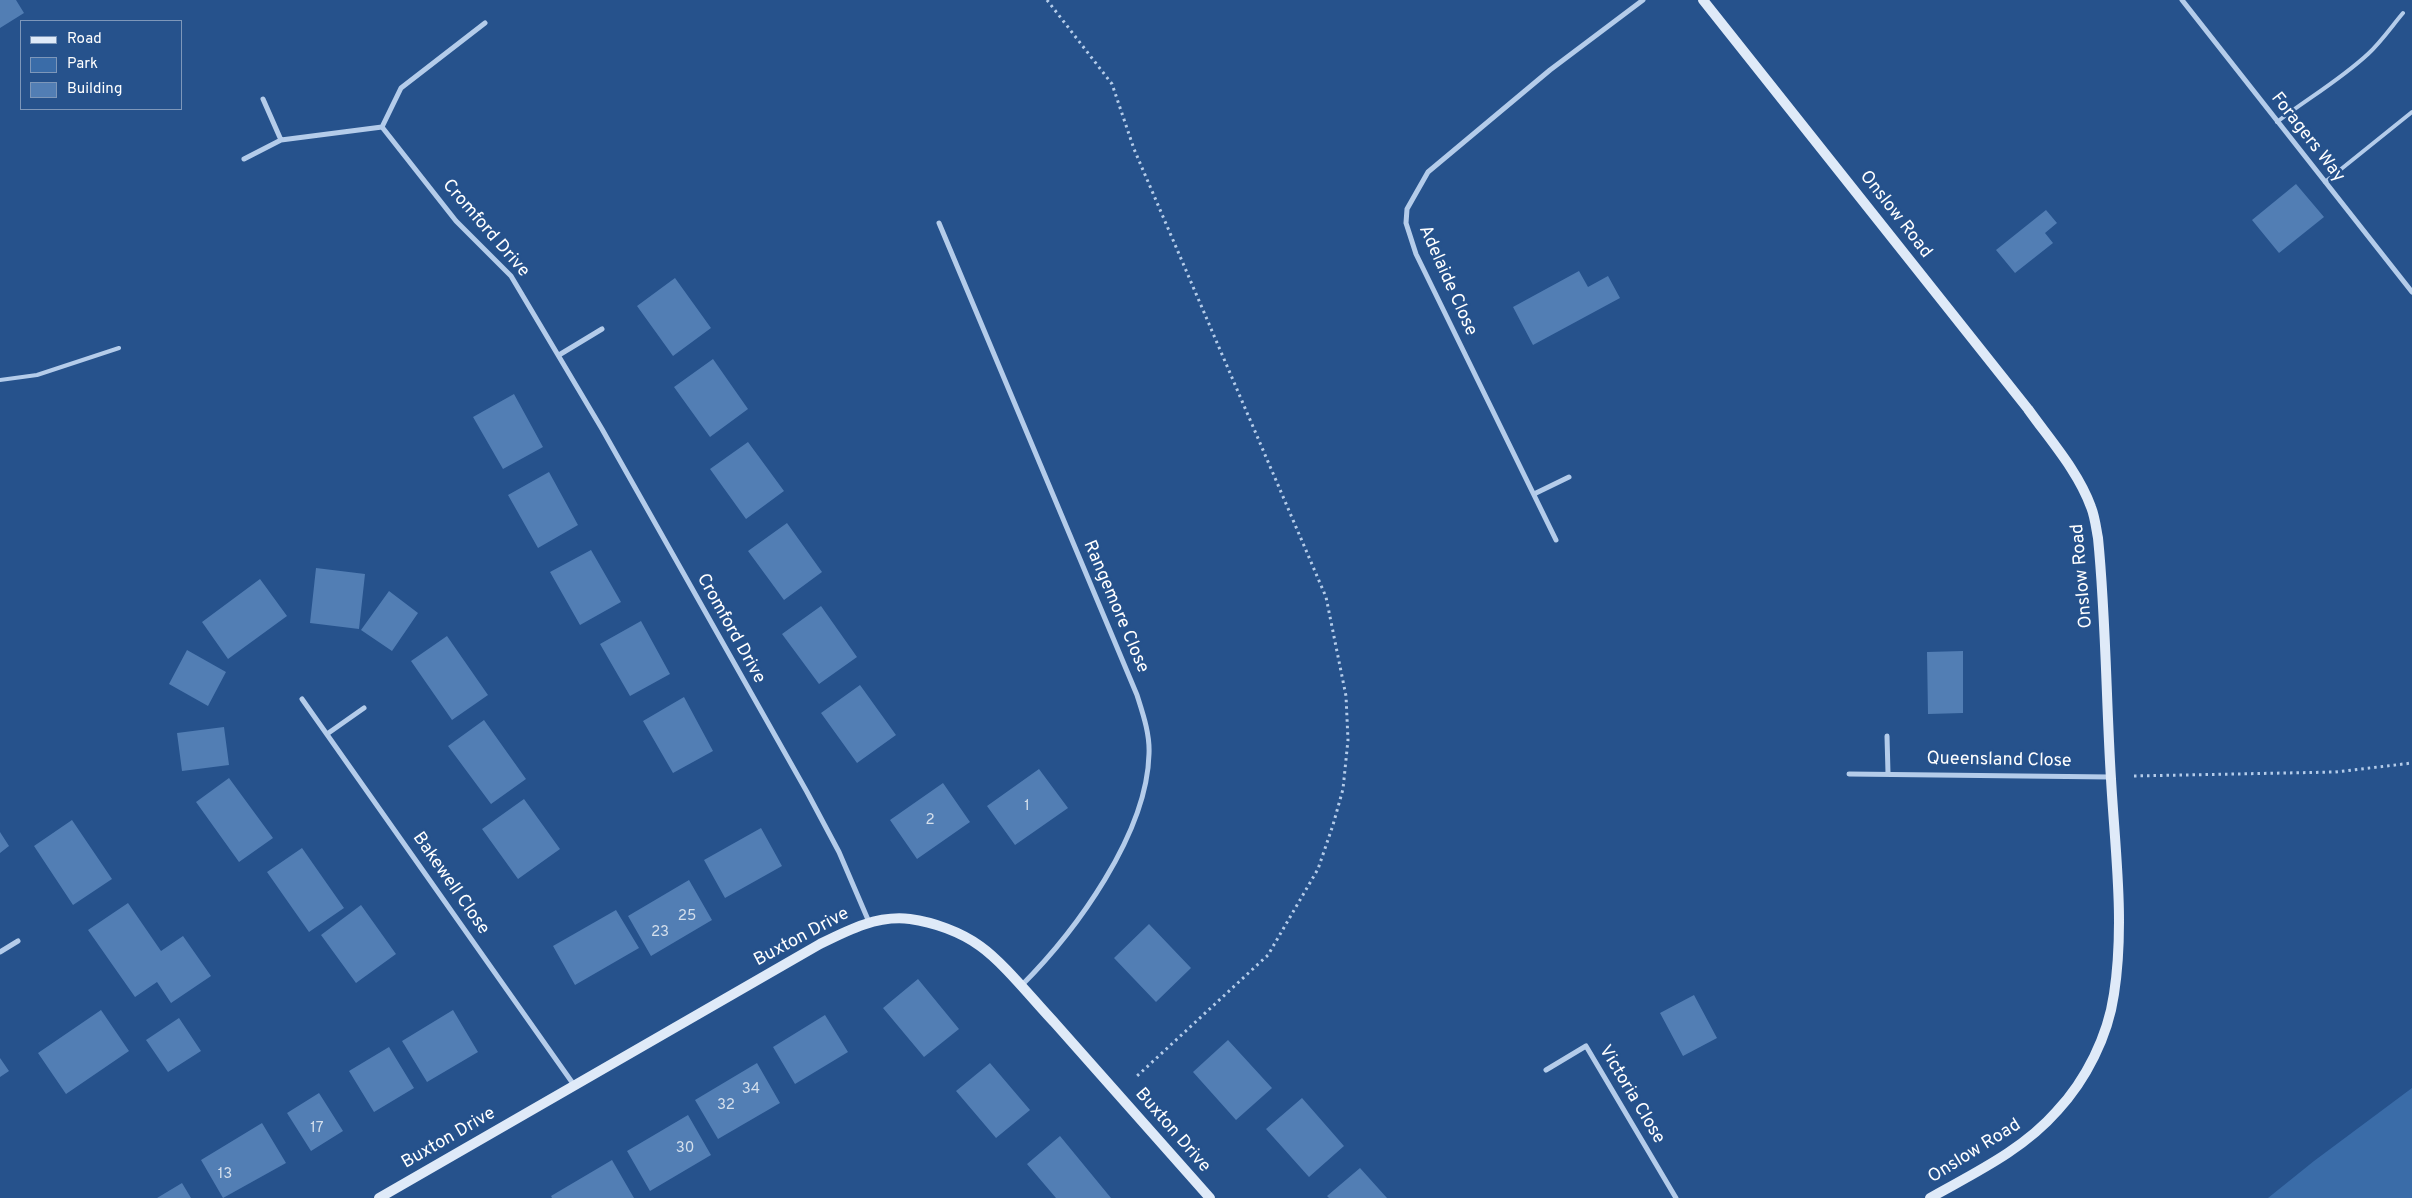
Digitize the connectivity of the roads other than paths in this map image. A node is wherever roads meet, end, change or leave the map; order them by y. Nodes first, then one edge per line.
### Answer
1 (1643, 0) edge
2 (1704, 0) edge
3 (2182, 0) edge
4 (2403, 13) dead end
5 (485, 24) dead end
6 (263, 99) dead end
7 (2412, 112) edge
8 (2277, 122) junction
9 (382, 127) junction
10 (281, 140) junction
11 (244, 159) dead end
12 (2324, 182) junction
13 (939, 223) dead end
14 (2412, 292) edge
15 (602, 329) dead end
16 (119, 348) dead end
17 (558, 355) junction
18 (0, 380) edge
19 (1569, 477) dead end
20 (1534, 494) junction
21 (1556, 540) dead end
22 (302, 699) dead end
23 (364, 708) dead end
24 (327, 734) junction
25 (1887, 736) dead end
26 (1888, 773) junction
27 (1849, 774) dead end
28 (2110, 777) junction
29 (869, 922) junction
30 (18, 941) dead end
31 (0, 952) edge
32 (1021, 986) junction
33 (1546, 1070) dead end
34 (574, 1085) junction
35 (379, 1198) edge
36 (1210, 1198) edge
37 (1676, 1198) edge
38 (1930, 1198) edge

1 - 20 street, Adelaide Close
2 - 28 street, Onslow Road
3 - 8 street, Foragers Way
4 - 8 lane
5 - 9 street
6 - 10 street
7 - 12 lane
8 - 12 street, Foragers Way
9 - 10 street
9 - 17 street, Cromford Drive
10 - 11 street
12 - 14 street, Foragers Way
13 - 32 street, Rangemore Close
15 - 17 street
16 - 18 lane
17 - 29 street, Cromford Drive
19 - 20 street
20 - 21 street, Adelaide Close
22 - 24 street, Bakewell Close
23 - 24 street
24 - 34 street, Bakewell Close
25 - 26 street
26 - 27 street, Queensland Close
26 - 28 street, Queensland Close
28 - 38 street, Onslow Road
29 - 32 street, Buxton Drive
29 - 34 street, Buxton Drive
30 - 31 street
32 - 36 street, Buxton Drive
33 - 37 street, Victoria Close
34 - 35 street, Buxton Drive

